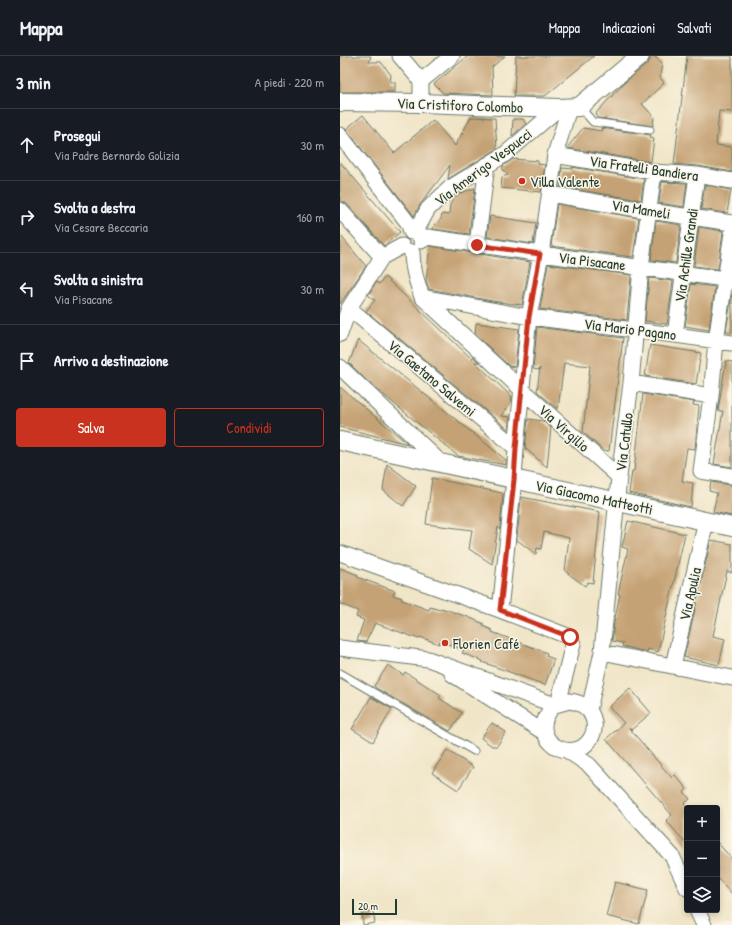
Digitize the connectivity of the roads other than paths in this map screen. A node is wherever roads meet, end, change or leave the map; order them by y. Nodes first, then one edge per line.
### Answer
1 (400, 56) edge
2 (452, 56) edge
3 (640, 56) edge
4 (422, 81) junction
5 (340, 102) edge
6 (421, 103) junction
7 (569, 108) junction
8 (650, 130) dead end
9 (340, 135) edge
10 (555, 155) junction
11 (487, 165) junction
12 (654, 172) junction
13 (697, 175) junction
14 (732, 181) edge
15 (550, 194) junction
16 (340, 210) edge
17 (649, 211) junction
18 (692, 217) junction
19 (732, 223) edge
20 (732, 233) edge
21 (415, 240) junction
22 (477, 245) junction
23 (540, 254) junction
24 (382, 257) junction
25 (641, 267) junction
26 (683, 273) junction
27 (729, 279) edge
28 (422, 297) junction
29 (349, 308) junction
30 (529, 317) junction
31 (635, 330) junction
32 (340, 334) edge
33 (675, 335) junction
34 (716, 341) junction
35 (732, 343) edge
36 (340, 367) edge
37 (631, 383) junction
38 (522, 389) junction
39 (711, 396) junction
40 (340, 441) edge
41 (516, 448) junction
42 (440, 462) junction
43 (732, 476) edge
44 (619, 477) junction
45 (514, 480) junction
46 (618, 502) junction
47 (706, 521) junction
48 (732, 527) edge
49 (340, 553) edge
50 (500, 610) junction
51 (340, 648) edge
52 (602, 652) junction
53 (428, 659) junction
54 (673, 666) junction
55 (340, 673) edge
56 (732, 678) edge
57 (556, 704) junction
58 (589, 710) junction
59 (545, 734) junction
60 (590, 741) junction
61 (474, 751) dead end
62 (568, 751) junction
63 (593, 770) junction
64 (684, 882) edge
65 (698, 913) edge
66 (704, 925) edge

1 - 4 street
2 - 4 street
3 - 7 street
4 - 6 street
5 - 6 street, Via Cristiforo Colombo
6 - 7 street, Via Cristiforo Colombo
7 - 8 lane
7 - 10 street
7 - 11 street, Via Amerigo Vespucci
9 - 21 street
10 - 12 street, Via Fratelli Bandiera
10 - 15 street
11 - 21 street, Via Amerigo Vespucci
11 - 22 street
12 - 13 street, Via Fratelli Bandiera
12 - 17 street, Via Catullo
13 - 14 street, Via Fratelli Bandiera
13 - 18 street, Via Achille Grandi
15 - 17 street, Via Mameli
15 - 23 street
16 - 24 street
17 - 18 street, Via Mameli
17 - 25 street, Via Catullo
18 - 19 street, Via Mameli
18 - 26 street, Via Achille Grandi
20 - 27 street
21 - 22 street, Via Pisacane
21 - 24 street
21 - 28 street
22 - 23 street, Via Pisacane
23 - 25 street, Via Pisacane
23 - 30 street
24 - 29 street
25 - 26 street, Via Pisacane
25 - 31 street, Via Catullo
26 - 27 street, Via Pisacane
26 - 33 street, Via Achille Grandi
27 - 34 street
28 - 30 street, Via Mario Pagano
28 - 38 street, Via Virgilio
29 - 32 street
29 - 41 street, Via Gaetano Salvemi
30 - 31 street, Via Mario Pagano
30 - 38 street
31 - 33 street, Via Mario Pagano
31 - 37 street, Via Catullo
33 - 34 street, Via Mario Pagano
34 - 35 street, Via Mario Pagano
34 - 39 street
36 - 42 street
37 - 39 street
37 - 44 street, Via Catullo
38 - 41 street
38 - 44 street, Via Virgilio
39 - 43 street
40 - 42 street, Via Giacomo Matteotti
41 - 45 street
42 - 45 street, Via Giacomo Matteotti
44 - 46 street, Via Catullo
45 - 46 street, Via Giacomo Matteotti
45 - 50 street
46 - 47 street, Via Giacomo Matteotti
46 - 52 street, Via Catullo
47 - 48 street, Via Giacomo Matteotti
47 - 54 street, Via Apulia
49 - 50 street
50 - 57 street
51 - 53 street
52 - 54 street
52 - 58 street, Via Catullo
53 - 57 street
53 - 59 street
54 - 56 street
55 - 61 lane
57 - 58 street
57 - 59 street
58 - 60 street
59 - 62 street
60 - 62 street
60 - 63 street
62 - 63 street
63 - 64 street
65 - 66 street

